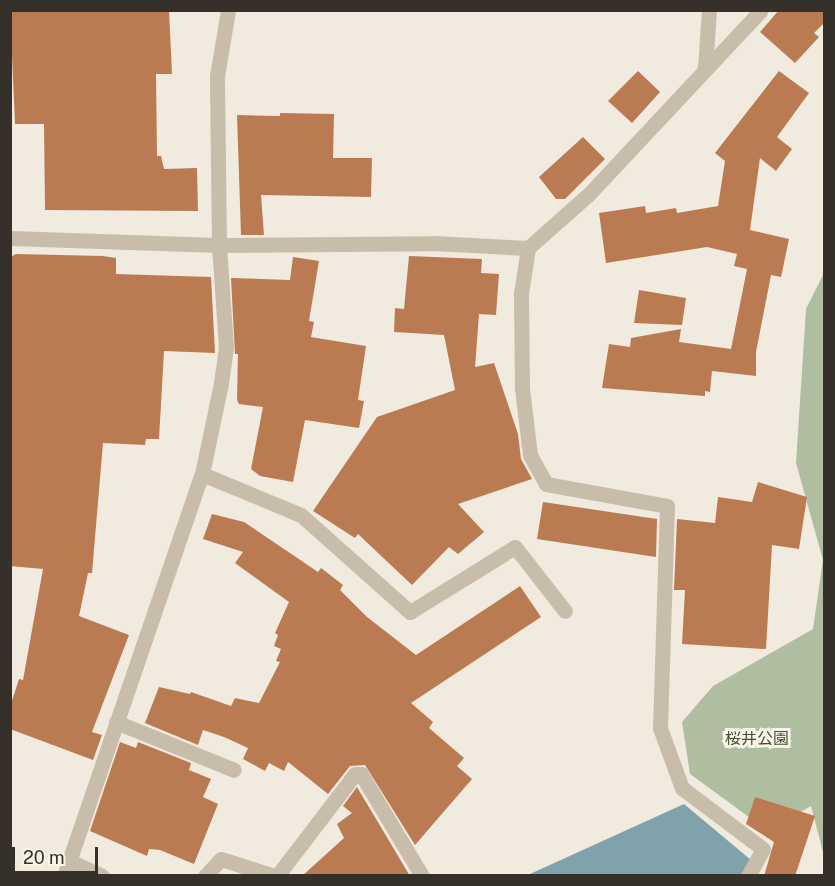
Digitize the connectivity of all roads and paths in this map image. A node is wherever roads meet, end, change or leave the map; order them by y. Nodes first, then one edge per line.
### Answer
1 (228, 10) edge
2 (709, 10) edge
3 (761, 10) edge
4 (705, 68) junction
5 (10, 238) edge
6 (219, 245) junction
7 (528, 248) junction
8 (202, 474) junction
9 (565, 611) dead end
10 (116, 722) junction
11 (234, 770) dead end
12 (67, 868) edge
13 (102, 876) edge
14 (205, 876) edge
15 (276, 876) edge
16 (422, 876) edge
17 (748, 876) edge

1 - 6 street
2 - 4 street
3 - 4 street
4 - 7 street
5 - 6 street
6 - 7 street
6 - 8 street
7 - 17 street
8 - 9 street
8 - 10 street
10 - 11 street
10 - 12 street
12 - 13 street
14 - 15 street
15 - 16 street

